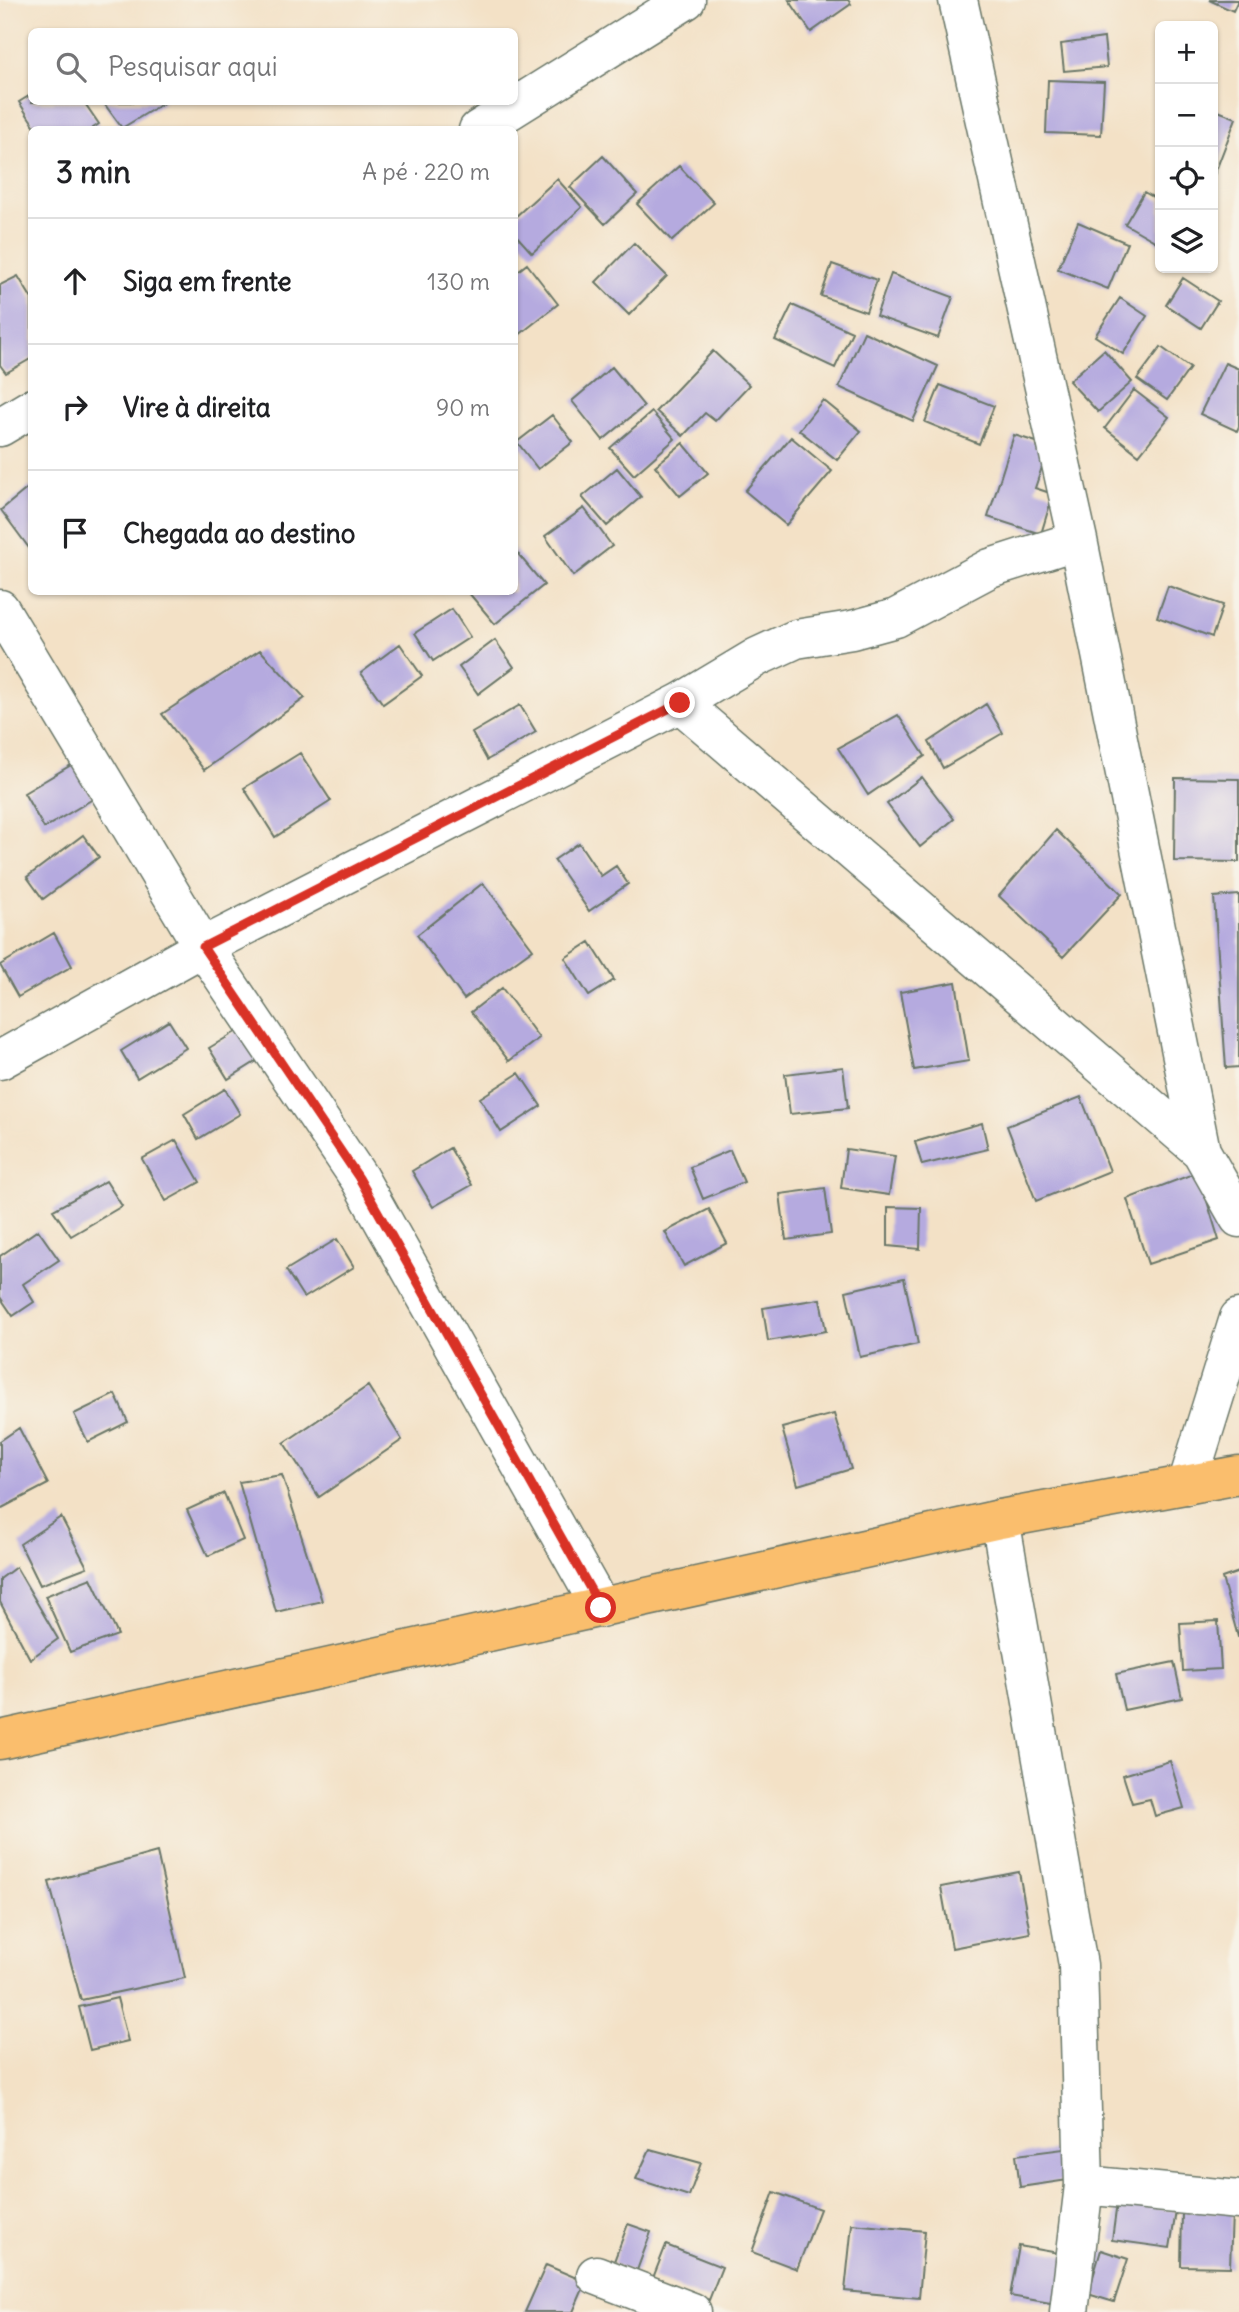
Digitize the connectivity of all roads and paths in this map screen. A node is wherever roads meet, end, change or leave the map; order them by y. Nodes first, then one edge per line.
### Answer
1 (686, 0) edge
2 (958, 0) edge
3 (518, 105) edge
4 (518, 105) edge
5 (484, 126) edge
6 (28, 410) edge
7 (0, 428) edge
8 (1078, 540) junction
9 (0, 609) edge
10 (680, 703) junction
11 (203, 947) junction
12 (0, 1060) edge
13 (1201, 1151) junction
14 (1239, 1218) edge
15 (1239, 1318) edge
16 (1239, 1475) edge
17 (1187, 1485) junction
18 (1000, 1519) junction
19 (601, 1608) junction
20 (0, 1740) edge
21 (1084, 2185) junction
22 (1239, 2200) edge
23 (596, 2275) dead end
24 (692, 2312) edge
25 (1069, 2312) edge

1 - 4 street
2 - 8 street
3 - 5 street
6 - 7 street
8 - 10 street
8 - 13 street
9 - 11 street
10 - 11 street
10 - 13 street
11 - 12 street
11 - 19 street
13 - 14 street
15 - 17 street
16 - 17 main road
17 - 18 main road
18 - 19 main road
18 - 21 street
19 - 20 main road
21 - 22 street
21 - 25 street
23 - 24 street

